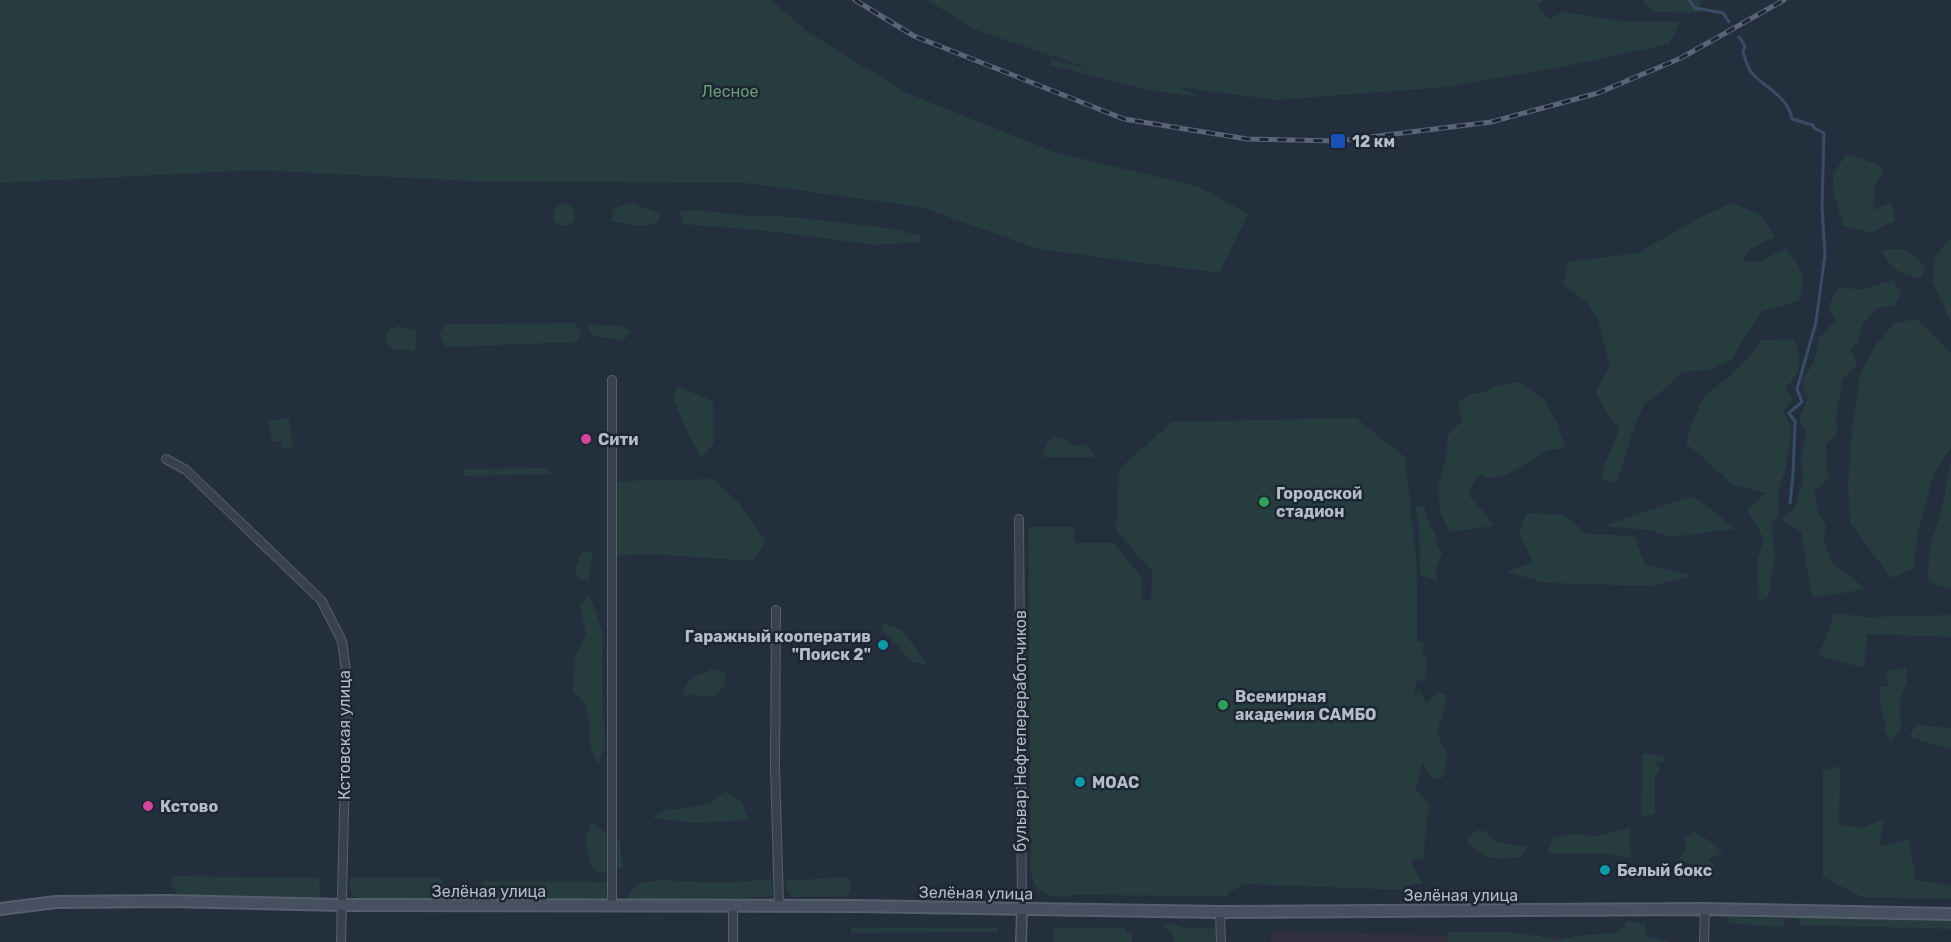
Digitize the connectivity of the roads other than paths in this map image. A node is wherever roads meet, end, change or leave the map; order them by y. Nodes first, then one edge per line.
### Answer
1 (612, 380) dead end
2 (166, 459) dead end
3 (1019, 519) dead end
4 (776, 610) dead end
5 (341, 905) junction
6 (612, 906) junction
7 (779, 906) junction
8 (733, 907) junction
9 (0, 909) edge
10 (1022, 909) junction
11 (1705, 909) junction
12 (1221, 912) junction
13 (1951, 914) edge
14 (341, 942) edge
15 (733, 942) edge
16 (1021, 942) edge
17 (1221, 942) edge
18 (1704, 942) edge

1 - 6 street
2 - 5 street, Кстовская улица
3 - 10 street, бульвар Нефтепереработчиков
4 - 7 street
5 - 6 main road, Зелёная улица
5 - 9 main road, Зелёная улица
5 - 14 street, Кстовская улица
6 - 8 main road, Зелёная улица
7 - 8 main road, Зелёная улица
7 - 10 main road, Зелёная улица
8 - 15 street
10 - 12 main road, Зелёная улица
10 - 16 street, бульвар Нефтепереработчиков
11 - 12 main road, Зелёная улица
11 - 13 main road, Зелёная улица
11 - 18 street
12 - 17 street

